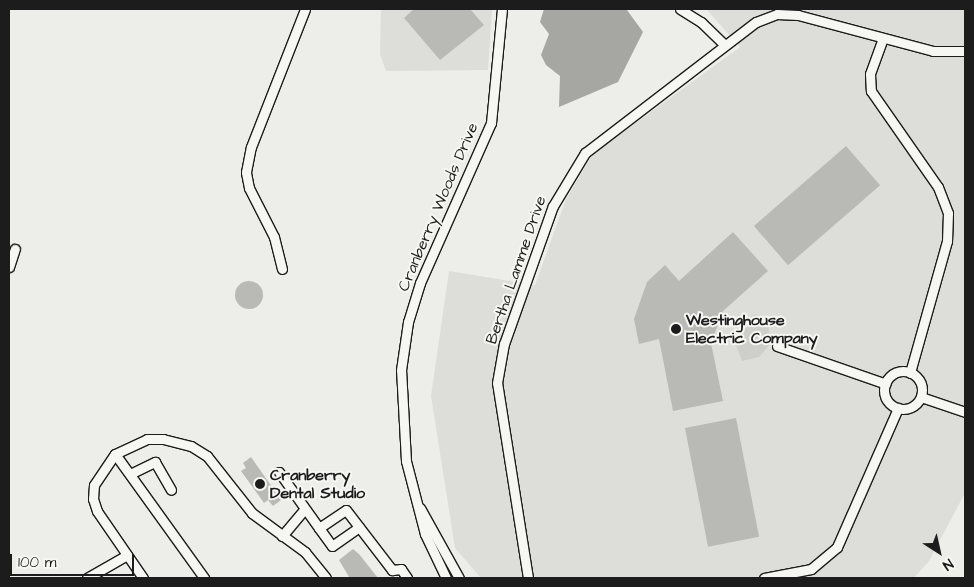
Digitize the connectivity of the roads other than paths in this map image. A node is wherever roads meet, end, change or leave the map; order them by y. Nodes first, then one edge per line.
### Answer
1 (305, 9) edge
2 (502, 9) edge
3 (680, 9) edge
4 (883, 38) junction
5 (725, 45) junction
6 (965, 50) edge
7 (15, 249) dead end
8 (9, 267) edge
9 (282, 269) dead end
10 (777, 346) dead end
11 (910, 373) junction
12 (886, 384) junction
13 (921, 396) junction
14 (898, 408) junction
15 (965, 412) edge
16 (115, 454) junction
17 (279, 472) dead end
18 (130, 474) junction
19 (171, 490) dead end
20 (418, 506) junction
21 (305, 509) junction
22 (359, 527) junction
23 (319, 528) junction
24 (282, 536) junction
25 (127, 556) junction
26 (392, 574) edge
27 (87, 578) edge
28 (143, 578) edge
29 (204, 578) edge
30 (326, 578) edge
31 (407, 578) edge
32 (446, 578) edge
33 (459, 578) edge
34 (528, 578) edge
35 (764, 578) edge

1 - 9 street
2 - 20 street, Cranberry Woods Drive
3 - 5 street
4 - 5 street, Bertha Lamme Drive
4 - 6 street, Bertha Lamme Drive
4 - 11 street
5 - 34 street, Bertha Lamme Drive
7 - 8 street
10 - 12 street
11 - 12 street
11 - 13 street
12 - 14 street
13 - 14 street
13 - 15 street
14 - 35 street
16 - 18 street
16 - 24 street
16 - 25 street
17 - 21 street
18 - 19 street
18 - 29 street
20 - 32 street, Cranberry Woods Drive
20 - 33 street, Cranberry Woods Drive
21 - 23 street
21 - 24 street
22 - 23 street
22 - 23 street
22 - 26 street
24 - 30 street
25 - 27 street
25 - 28 street
26 - 31 street

